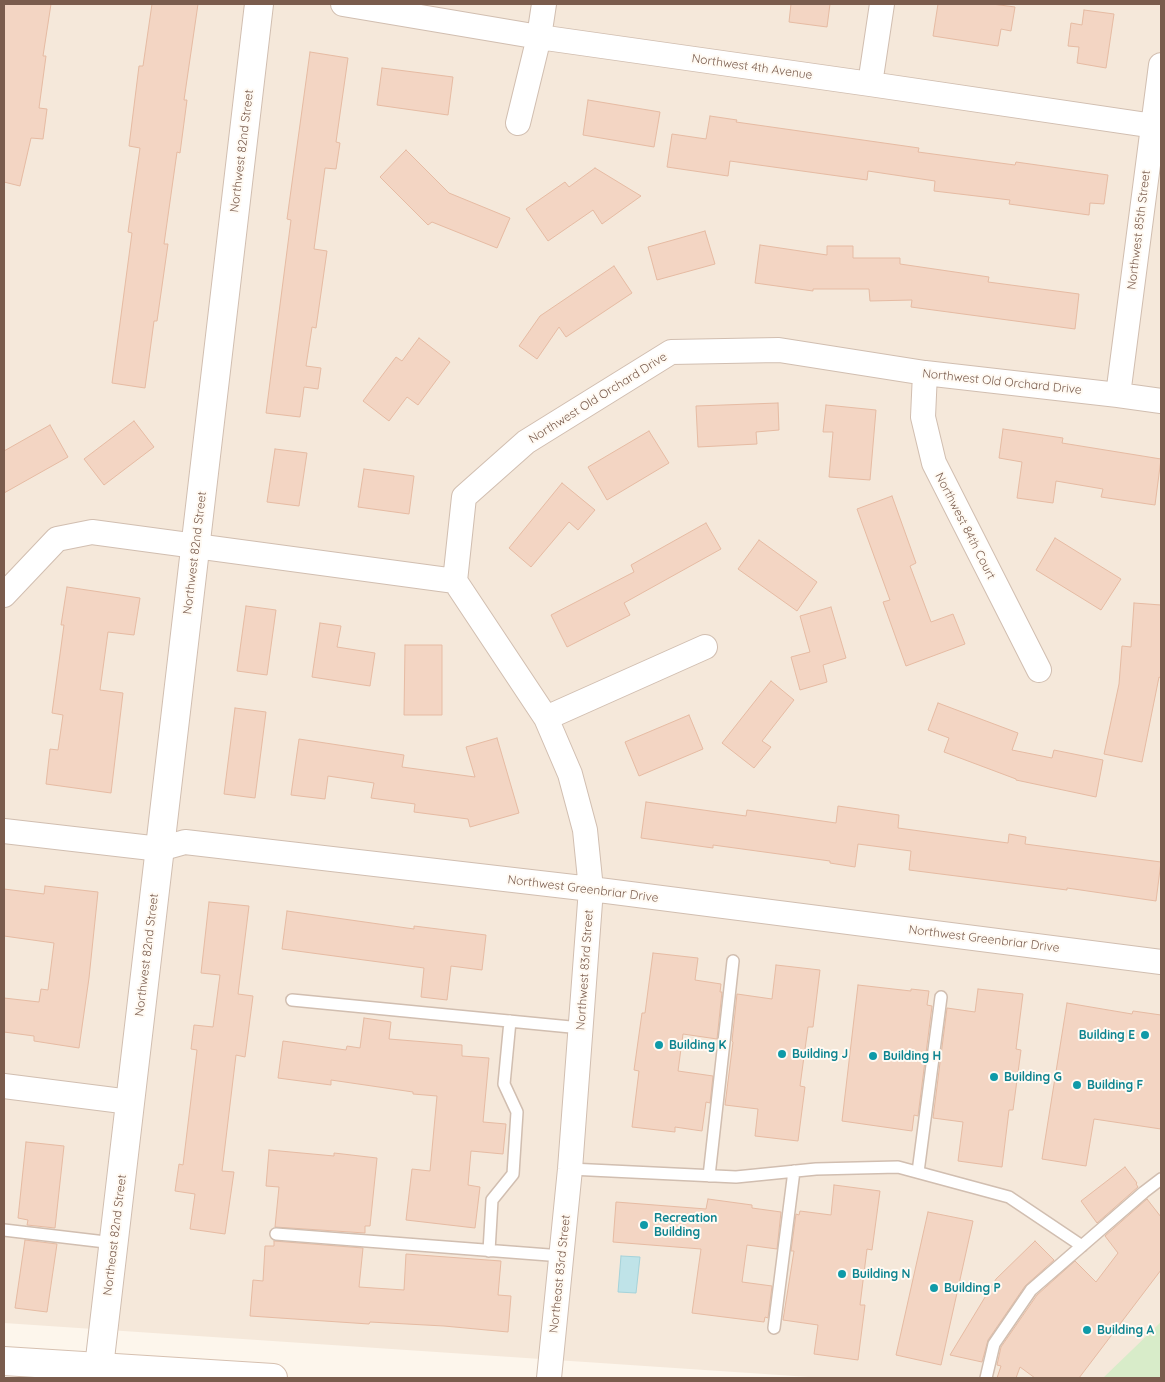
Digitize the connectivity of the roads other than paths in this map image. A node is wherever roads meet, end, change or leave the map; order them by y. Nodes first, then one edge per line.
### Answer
1 (259, 4) edge
2 (343, 4) edge
3 (544, 4) edge
4 (882, 4) edge
5 (538, 37) junction
6 (1161, 65) edge
7 (870, 84) junction
8 (518, 123) dead end
9 (1157, 126) edge
10 (925, 373) junction
11 (1118, 395) junction
12 (1161, 402) edge
13 (196, 547) junction
14 (455, 581) junction
15 (4, 595) edge
16 (705, 647) dead end
17 (1039, 670) dead end
18 (546, 718) junction
19 (4, 831) edge
20 (160, 849) junction
21 (591, 889) junction
22 (733, 961) dead end
23 (1161, 962) edge
24 (941, 997) dead end
25 (292, 1000) dead end
26 (510, 1021) junction
27 (581, 1028) junction
28 (4, 1086) edge
29 (130, 1102) junction
30 (570, 1169) junction
31 (794, 1171) junction
32 (918, 1172) junction
33 (708, 1176) junction
34 (1161, 1179) edge
35 (4, 1230) edge
36 (276, 1234) dead end
37 (114, 1243) junction
38 (1082, 1246) junction
39 (489, 1251) junction
40 (562, 1256) junction
41 (774, 1328) dead end
42 (4, 1361) edge
43 (98, 1373) edge
44 (273, 1378) edge
45 (549, 1378) edge
46 (986, 1378) edge

1 - 13 street, Northwest 82nd Street
2 - 5 street, Northwest 4th Avenue
3 - 5 street
4 - 7 street
5 - 7 street, Northwest 4th Avenue
5 - 8 street
6 - 9 street, Northwest 85th Street
7 - 9 street, Northwest 4th Avenue
9 - 11 street, Northwest 85th Street
10 - 11 street, Northwest Old Orchard Drive
10 - 14 street, Northwest Old Orchard Drive
10 - 17 street, Northwest 84th Court
11 - 12 street, Northwest Old Orchard Drive
13 - 14 street
13 - 15 street
13 - 20 street, Northwest 82nd Street
14 - 18 street, Northwest 83rd Street
16 - 18 street
18 - 21 street, Northwest 83rd Street
19 - 20 street, Northwest Greenbriar Drive
20 - 21 street, Northwest Greenbriar Drive
20 - 29 street, Northwest 82nd Street
21 - 23 street, Northwest Greenbriar Drive
21 - 27 street, Northwest 83rd Street
22 - 33 lane
24 - 32 lane
25 - 26 lane
26 - 27 lane
26 - 39 lane
27 - 30 street, Northwest 83rd Street
28 - 29 street
29 - 37 street, Northeast 82nd Street
30 - 33 lane
30 - 40 street, Northeast 83rd Street
31 - 32 lane
31 - 33 lane
31 - 41 lane
32 - 38 lane
34 - 38 lane
35 - 37 lane
36 - 39 lane
37 - 43 street, Northeast 82nd Street
38 - 46 lane
39 - 40 lane
40 - 45 street, Northeast 83rd Street
42 - 43 street
43 - 44 street

